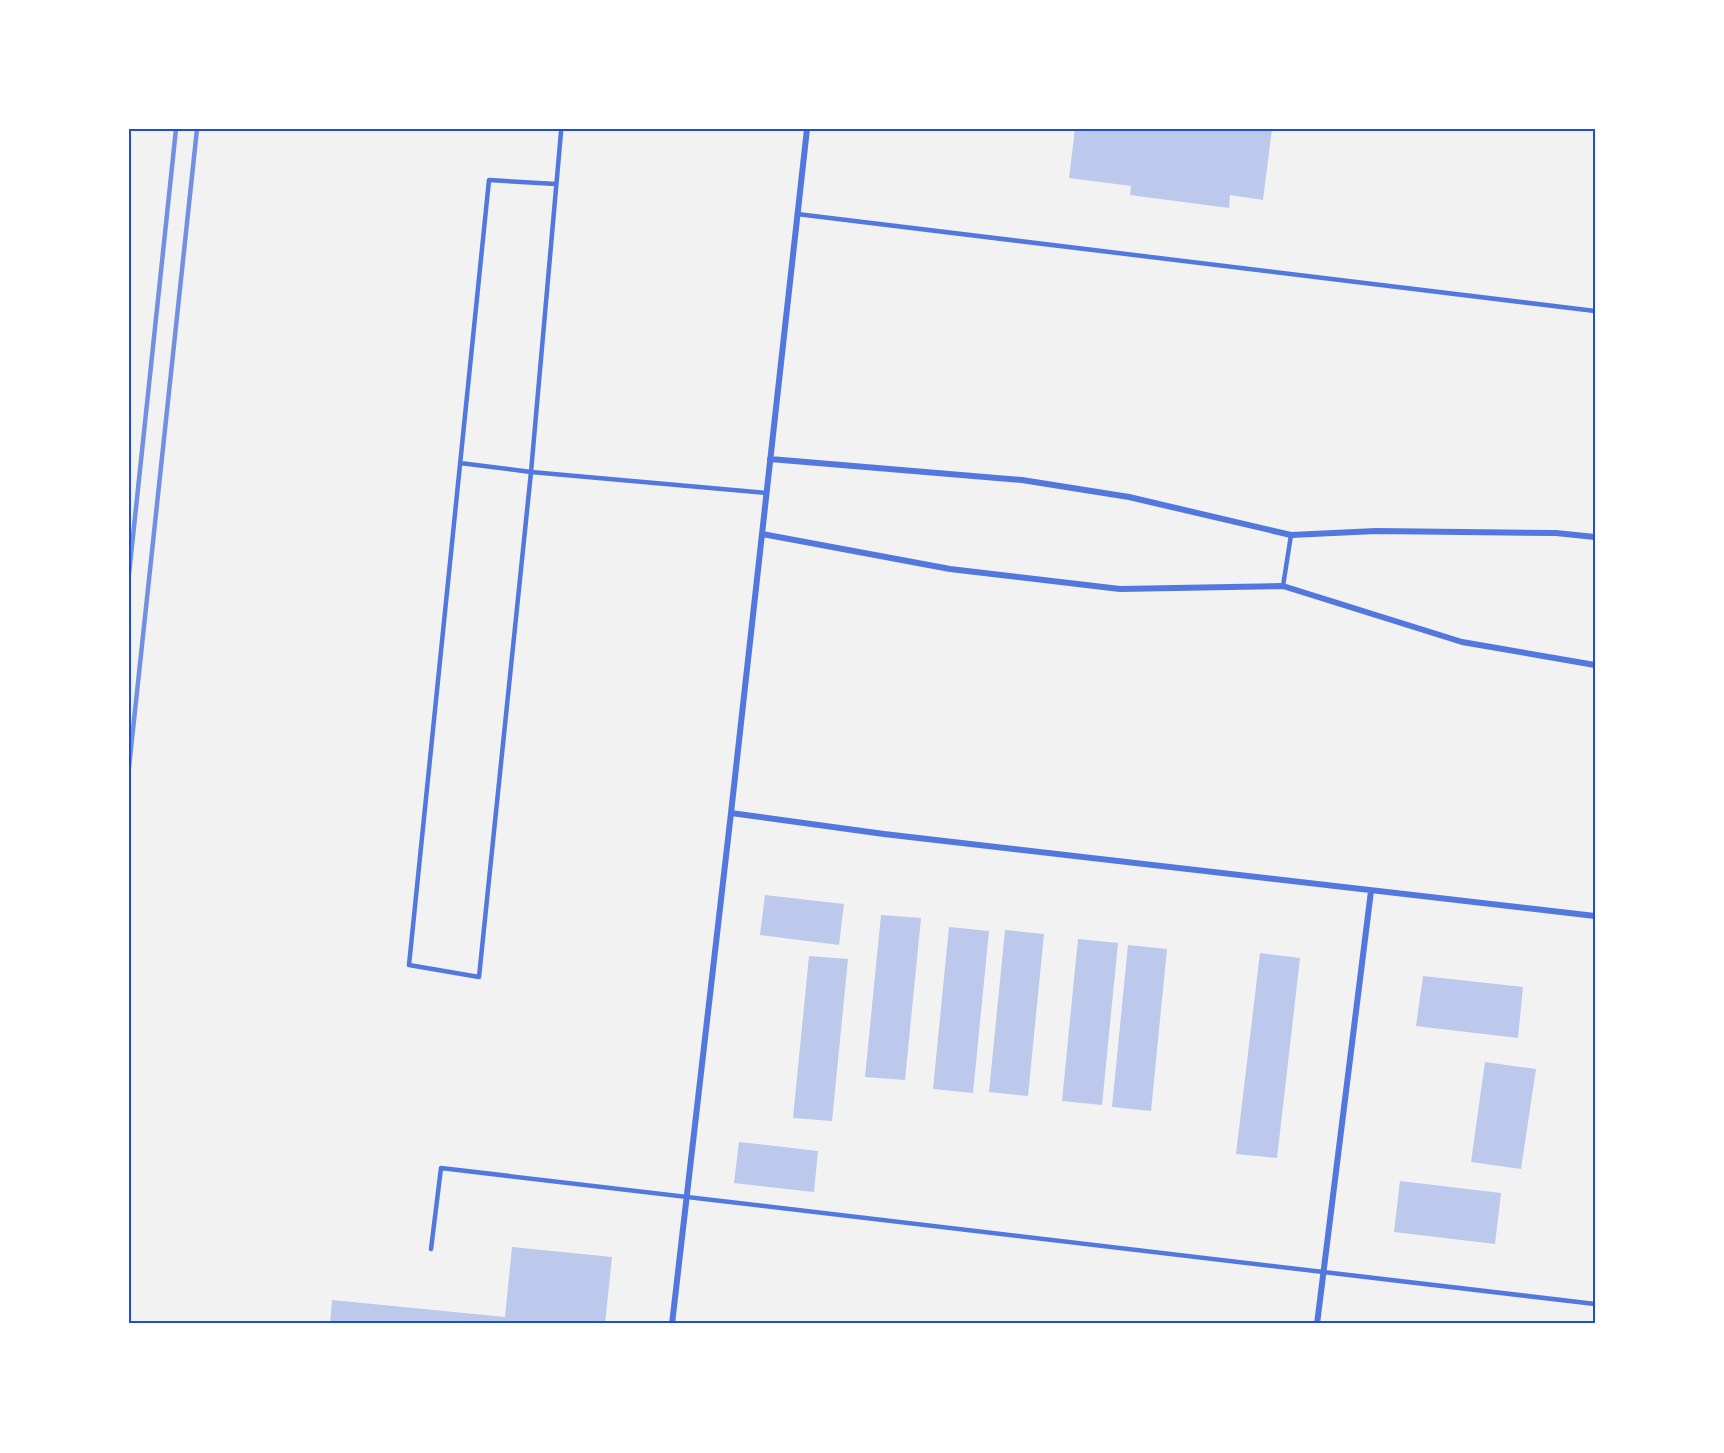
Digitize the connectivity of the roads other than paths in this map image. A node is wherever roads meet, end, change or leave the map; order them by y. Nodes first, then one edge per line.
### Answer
1 (807, 129) edge
2 (561, 132) dead end
3 (556, 184) junction
4 (797, 214) junction
5 (1595, 311) edge
6 (770, 459) junction
7 (460, 463) junction
8 (531, 472) junction
9 (766, 493) junction
10 (762, 534) junction
11 (1291, 535) junction
12 (1595, 537) edge
13 (1283, 586) junction
14 (1595, 665) edge
15 (731, 813) junction
16 (1371, 891) junction
17 (1595, 916) edge
18 (686, 1197) junction
19 (431, 1249) dead end
20 (1322, 1272) junction
21 (1595, 1304) edge
22 (672, 1324) edge
23 (1317, 1324) edge

1 - 4 street
2 - 3 lane
3 - 7 lane
3 - 8 lane
4 - 5 lane
4 - 6 street
6 - 9 street
6 - 11 street
7 - 8 lane
7 - 8 lane
8 - 9 lane
9 - 10 street
10 - 13 street
10 - 15 street
11 - 12 street
11 - 13 lane
13 - 14 street
15 - 16 street
15 - 18 street
16 - 17 street
16 - 20 street
18 - 19 lane
18 - 20 lane
18 - 22 street
20 - 21 lane
20 - 23 street

